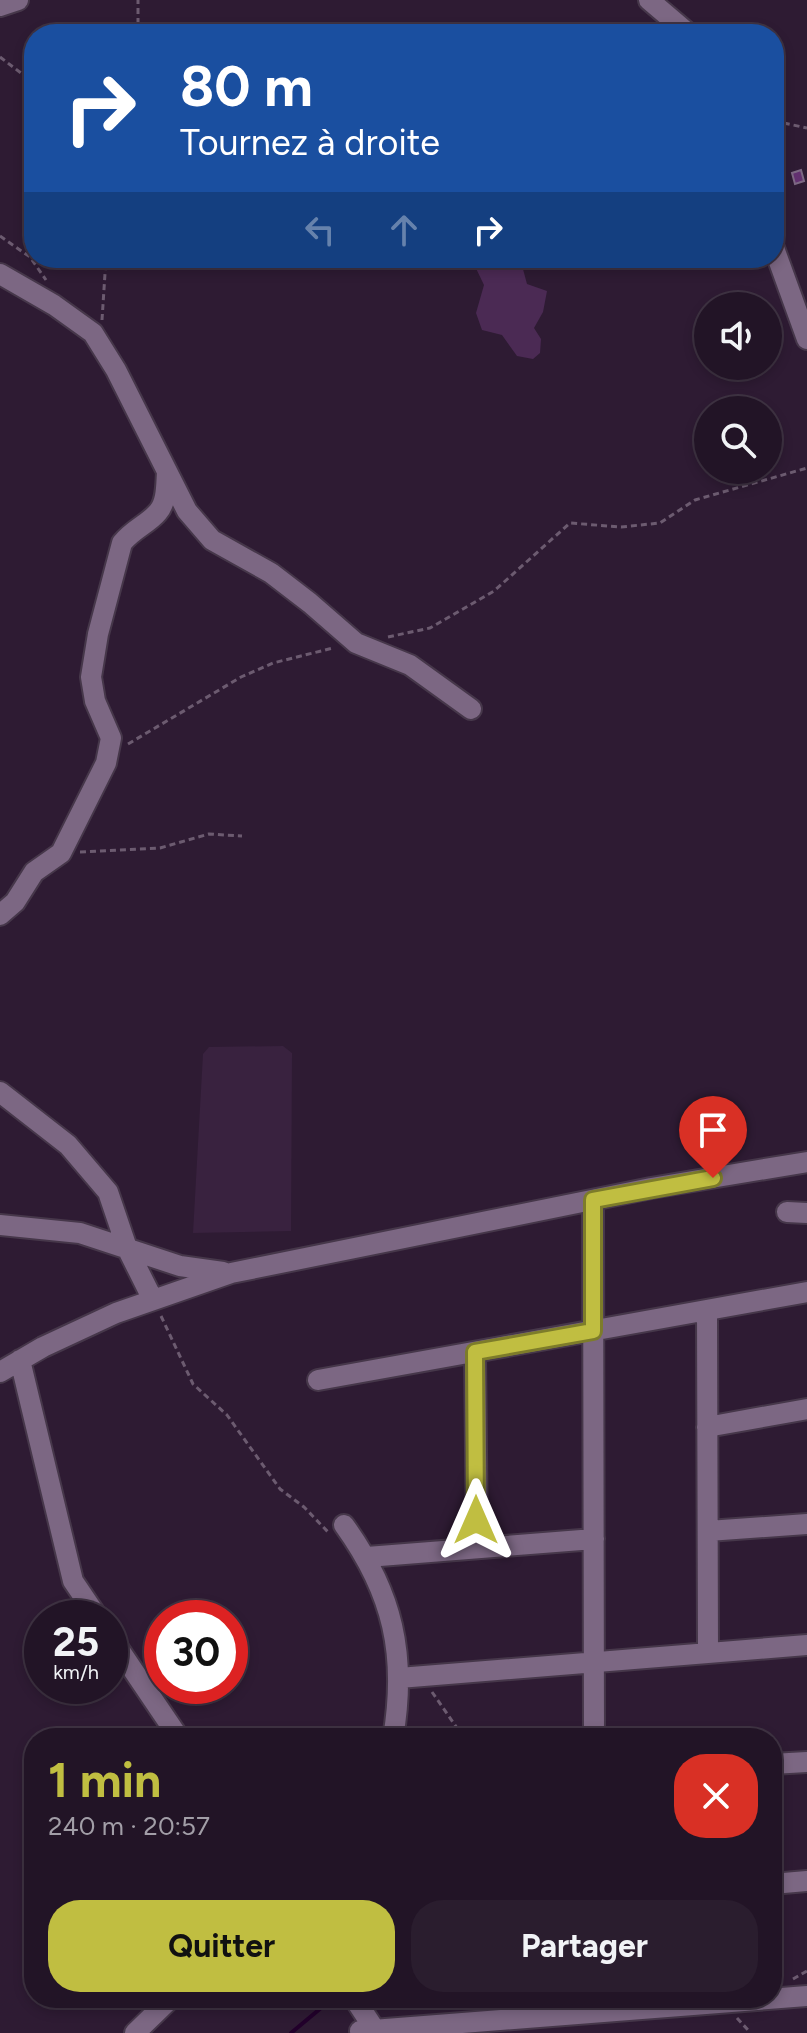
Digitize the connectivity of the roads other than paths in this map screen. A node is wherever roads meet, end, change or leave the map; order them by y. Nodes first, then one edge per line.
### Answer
1 (18, 0) edge
2 (649, 0) edge
3 (0, 6) edge
4 (677, 24) edge
5 (781, 268) edge
6 (0, 274) edge
7 (807, 339) edge
8 (167, 472) junction
9 (471, 709) dead end
10 (0, 915) edge
11 (0, 1092) edge
12 (807, 1162) edge
13 (593, 1200) junction
14 (0, 1225) edge
15 (127, 1248) junction
16 (231, 1273) junction
17 (807, 1292) edge
18 (153, 1300) junction
19 (707, 1310) junction
20 (593, 1331) junction
21 (475, 1352) junction
22 (20, 1360) junction
23 (0, 1372) edge
24 (318, 1380) dead end
25 (807, 1409) edge
26 (707, 1427) junction
27 (807, 1524) edge
28 (339, 1531) road end
29 (708, 1531) junction
30 (594, 1539) junction
31 (477, 1548) junction
32 (367, 1557) junction
33 (86, 1600) edge
34 (807, 1645) edge
35 (708, 1653) junction
36 (128, 1663) edge
37 (594, 1663) junction
38 (399, 1678) junction
39 (172, 1728) edge
40 (395, 1728) edge
41 (594, 1728) edge
42 (807, 1762) edge
43 (782, 1763) edge
44 (807, 1881) edge
45 (782, 1883) edge
46 (807, 1996) edge
47 (782, 1997) edge
48 (161, 2008) edge
49 (358, 2008) edge
50 (575, 2008) edge
51 (135, 2033) edge

1 - 3 street
2 - 4 street
5 - 7 street
6 - 8 street
8 - 9 street
8 - 10 street
11 - 15 street
12 - 13 street
13 - 16 street
13 - 20 street
14 - 15 street
15 - 16 street
15 - 18 street
16 - 18 street
17 - 19 street
18 - 22 street
19 - 20 street
19 - 26 street
20 - 21 street
20 - 30 street
21 - 24 street
21 - 31 street
22 - 23 street
22 - 33 street
25 - 26 street
26 - 29 street
27 - 29 street
28 - 32 street
29 - 35 street
30 - 31 street
30 - 37 street
31 - 32 street
32 - 38 street
34 - 35 street
35 - 37 street
36 - 39 street
37 - 38 street
37 - 41 street
38 - 40 street
42 - 43 street
44 - 45 street
46 - 47 street
48 - 51 street
49 - 50 street

